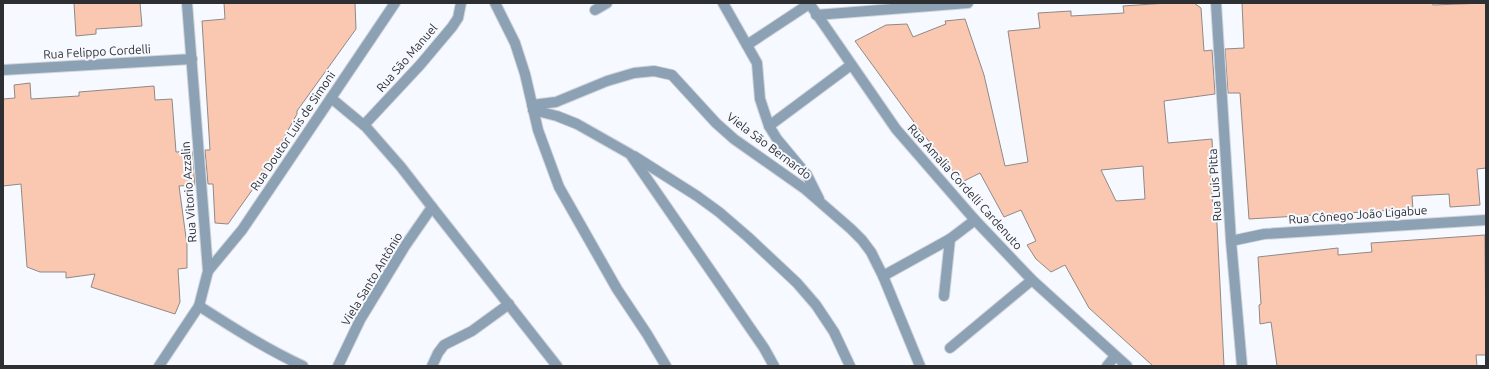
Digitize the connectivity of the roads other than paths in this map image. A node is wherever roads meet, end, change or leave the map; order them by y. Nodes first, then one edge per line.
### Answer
1 (187, 3) edge
2 (395, 3) edge
3 (461, 3) edge
4 (495, 3) edge
5 (607, 3) edge
6 (723, 3) edge
7 (968, 3) edge
8 (1216, 3) edge
9 (809, 4) edge
10 (595, 10) dead end
11 (816, 15) junction
12 (747, 45) junction
13 (192, 59) junction
14 (851, 65) junction
15 (3, 70) edge
16 (331, 98) junction
17 (533, 107) junction
18 (364, 126) junction
19 (769, 126) junction
20 (630, 154) junction
21 (821, 202) junction
22 (432, 207) junction
23 (975, 220) junction
24 (1486, 220) edge
25 (950, 239) junction
26 (1232, 241) junction
27 (208, 271) junction
28 (883, 276) junction
29 (1032, 280) junction
30 (944, 296) dead end
31 (509, 304) junction
32 (199, 306) junction
33 (950, 348) dead end
34 (1115, 356) junction
35 (159, 366) edge
36 (303, 366) edge
37 (338, 366) edge
38 (432, 366) edge
39 (558, 366) edge
40 (666, 366) edge
41 (774, 366) edge
42 (850, 366) edge
43 (920, 366) edge
44 (1107, 366) edge
45 (1126, 366) edge
46 (1242, 366) edge

1 - 13 street, Rua Vitorio Azzalin
2 - 16 street, Rua Doutor Luis de Simoni
3 - 18 street, Rua São Manuel
4 - 17 street
5 - 10 street
6 - 12 street, Viela São Bernardo
7 - 11 street
8 - 26 street, Rua Luis Pitta
9 - 11 street, Rua Amalia Cordelli Cardenuto
9 - 12 street
11 - 14 street, Rua Amalia Cordelli Cardenuto
12 - 19 street, Viela São Bernardo
13 - 15 street, Rua Felippo Cordelli
13 - 27 street, Rua Vitorio Azzalin
14 - 19 street
14 - 23 street, Rua Amalia Cordelli Cardenuto
16 - 18 street
16 - 27 street, Rua Doutor Luis de Simoni
17 - 20 street
17 - 21 street, Viela São Bernardo
17 - 40 street
18 - 22 street
19 - 21 street, Viela São Bernardo
20 - 41 street
20 - 42 street
21 - 28 street, Viela São Bernardo
22 - 31 street
22 - 37 street, Viela Santo Antônio
23 - 25 street
23 - 29 street, Rua Amalia Cordelli Cardenuto
24 - 26 street, Rua Cônego João Ligabue
25 - 28 street
25 - 30 street
26 - 46 street, Rua Luis Pitta
27 - 32 street, Rua Vitorio Azzalin
28 - 43 street, Viela São Bernardo
29 - 33 street
29 - 34 street, Rua Amalia Cordelli Cardenuto
31 - 38 street
31 - 39 street
32 - 35 street, Rua Vitorio Azzalin
32 - 36 street
34 - 44 street
34 - 45 street, Rua Amalia Cordelli Cardenuto

